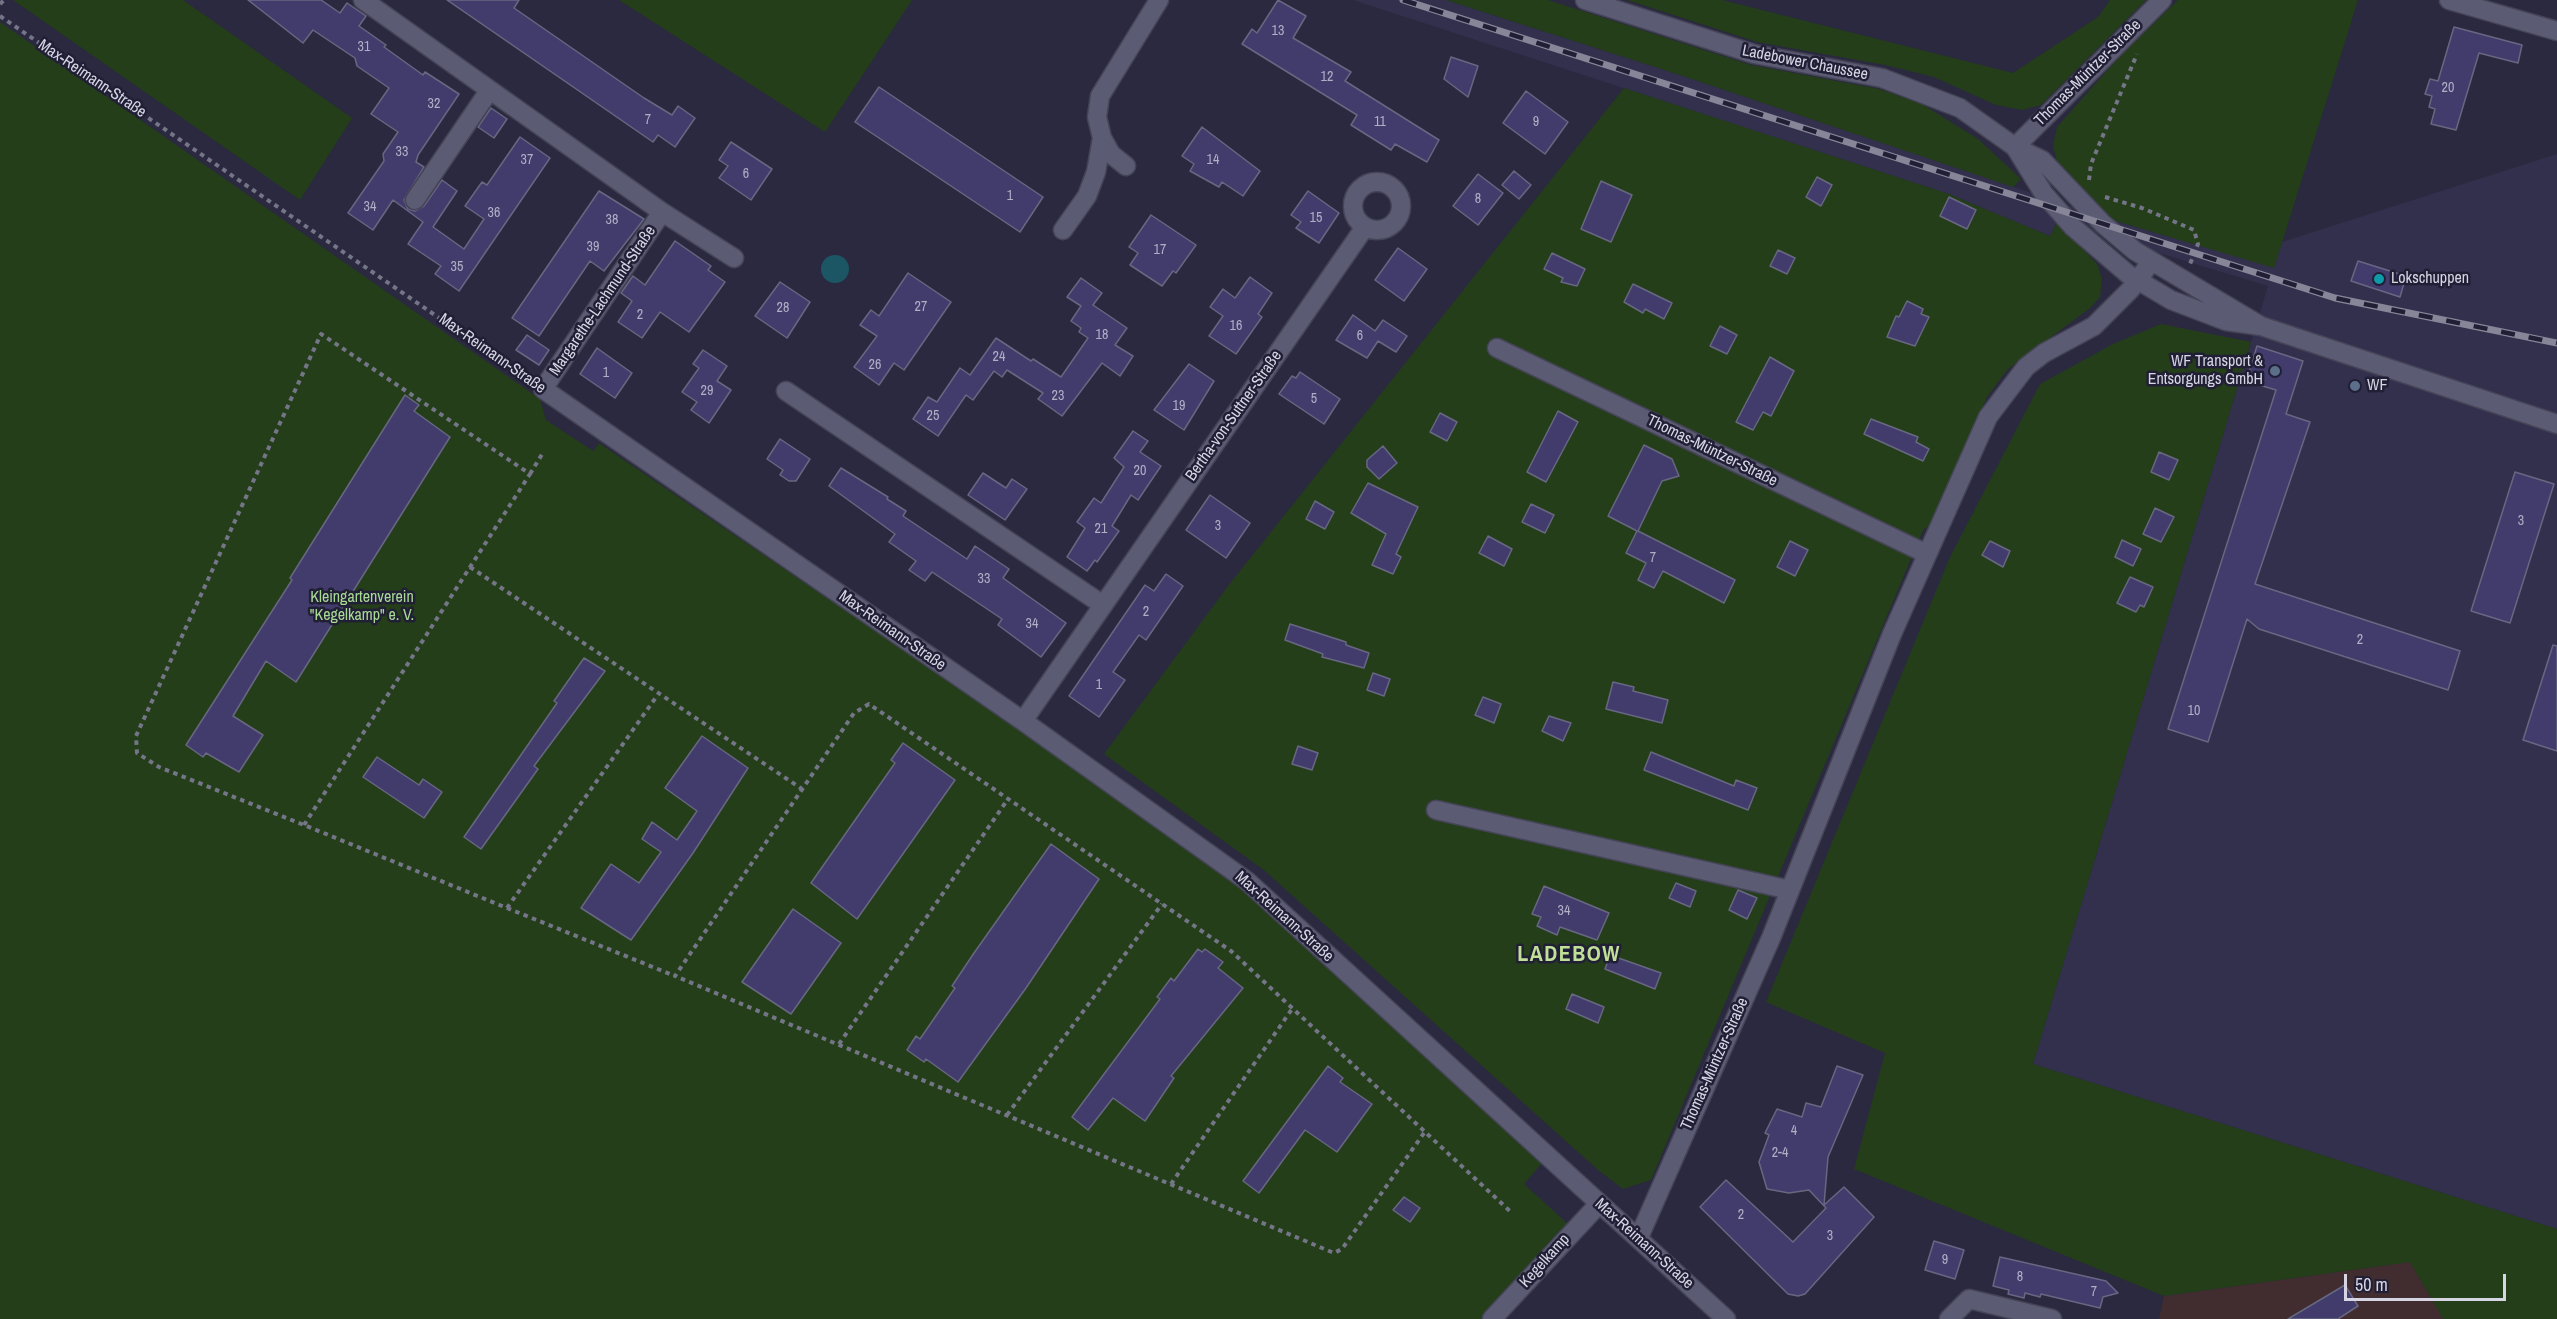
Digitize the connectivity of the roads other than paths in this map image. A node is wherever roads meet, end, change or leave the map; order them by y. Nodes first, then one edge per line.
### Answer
1 (363, 0) edge
2 (1159, 0) edge
3 (1585, 0) edge
4 (2162, 0) edge
5 (2449, 0) edge
6 (2557, 31) edge
7 (489, 91) junction
8 (1102, 138) junction
9 (2015, 147) junction
10 (1125, 166) dead end
11 (415, 200) dead end
12 (662, 212) junction
13 (1365, 227) dead end
14 (1063, 230) dead end
15 (734, 258) dead end
16 (2151, 262) junction
17 (2138, 281) junction
18 (2261, 326) junction
19 (1497, 348) dead end
20 (543, 389) joint
21 (786, 391) dead end
22 (2557, 424) edge
23 (1927, 554) junction
24 (1103, 605) junction
25 (1023, 721) junction
26 (1436, 810) dead end
27 (1790, 890) junction
28 (1599, 1204) junction
29 (1639, 1237) junction
30 (1495, 1316) edge
31 (1726, 1319) edge
32 (1949, 1319) edge
33 (2052, 1319) edge

1 - 7 street, Margarethe-Lachmund-Straße
2 - 8 street
3 - 9 street, Ladebower Chaussee
4 - 9 street, Thomas-Müntzer-Straße
5 - 6 street
7 - 11 street
7 - 12 street, Margarethe-Lachmund-Straße
8 - 10 street
8 - 14 street
9 - 16 street, Ladebower Chaussee
9 - 17 street, Ladebower Chaussee
12 - 15 street, Margarethe-Lachmund-Straße
12 - 20 street, Margarethe-Lachmund-Straße
13 - 24 street, Bertha-von-Suttner-Straße
16 - 17 street, Thomas-Müntzer-Straße
16 - 18 street, Ladebower Chaussee
17 - 18 street, Ladebower Chaussee
17 - 23 street, Thomas-Müntzer-Straße
18 - 22 street
19 - 23 street, Thomas-Müntzer-Straße
20 - 25 street, Max-Reimann-Straße
21 - 24 street
23 - 27 street, Thomas-Müntzer-Straße
24 - 25 street, Bertha-von-Suttner-Straße
25 - 28 street, Max-Reimann-Straße
26 - 27 street
27 - 29 street, Thomas-Müntzer-Straße
28 - 29 street, Max-Reimann-Straße
28 - 30 street, Kegelkamp
29 - 31 street, Max-Reimann-Straße
32 - 33 street

